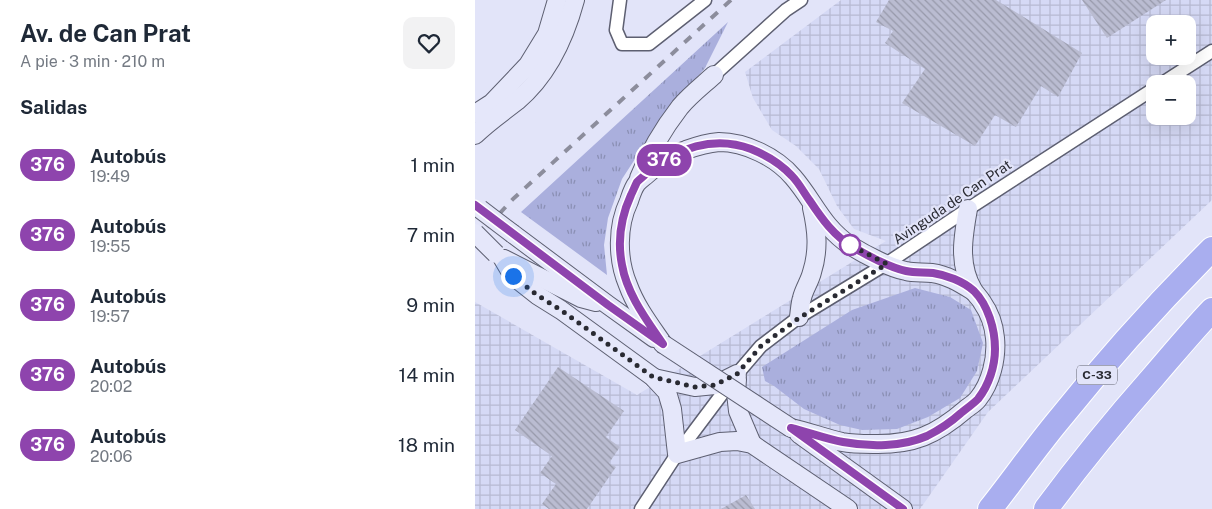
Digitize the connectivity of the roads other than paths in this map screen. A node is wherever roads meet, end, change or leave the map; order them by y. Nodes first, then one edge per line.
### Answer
1 (557, 0) edge
2 (575, 0) edge
3 (619, 0) edge
4 (705, 0) edge
5 (801, 0) edge
6 (1212, 51) edge
7 (714, 75) joint
8 (1175, 75) edge
9 (1146, 94) edge
10 (475, 114) edge
11 (475, 135) edge
12 (637, 183) junction
13 (811, 203) junction
14 (477, 207) edge
15 (968, 209) junction
16 (475, 233) edge
17 (1212, 249) edge
18 (500, 256) junction
19 (887, 264) junction
20 (973, 291) junction
21 (608, 305) junction
22 (1212, 310) edge
23 (799, 318) junction
24 (663, 344) junction
25 (737, 374) junction
26 (653, 377) junction
27 (791, 428) junction
28 (752, 444) junction
29 (677, 454) junction
30 (641, 509) edge
31 (849, 509) edge
32 (903, 509) edge
33 (990, 509) edge
34 (1046, 509) edge

1 - 10 street
2 - 11 street
3 - 4 street
5 - 7 street
6 - 8 street
7 - 12 street
9 - 15 street, Avinguda de Can Prat
12 - 13 street
12 - 24 street
13 - 19 street
13 - 23 street
14 - 21 street, bridge
15 - 19 street, Avinguda de Can Prat
15 - 20 street
16 - 18 street, bridge
17 - 33 highway, C-33
18 - 21 street
18 - 26 street
19 - 20 street
19 - 23 street, Avinguda de Can Prat
20 - 27 street
21 - 24 street
22 - 34 highway
23 - 25 street, Avinguda de Can Prat
24 - 27 street, bridge
25 - 26 street
25 - 28 street
25 - 29 street, Avinguda de Can Prat
26 - 29 street
27 - 32 street
28 - 29 street
28 - 31 street
29 - 30 street, Avinguda de Can Prat

